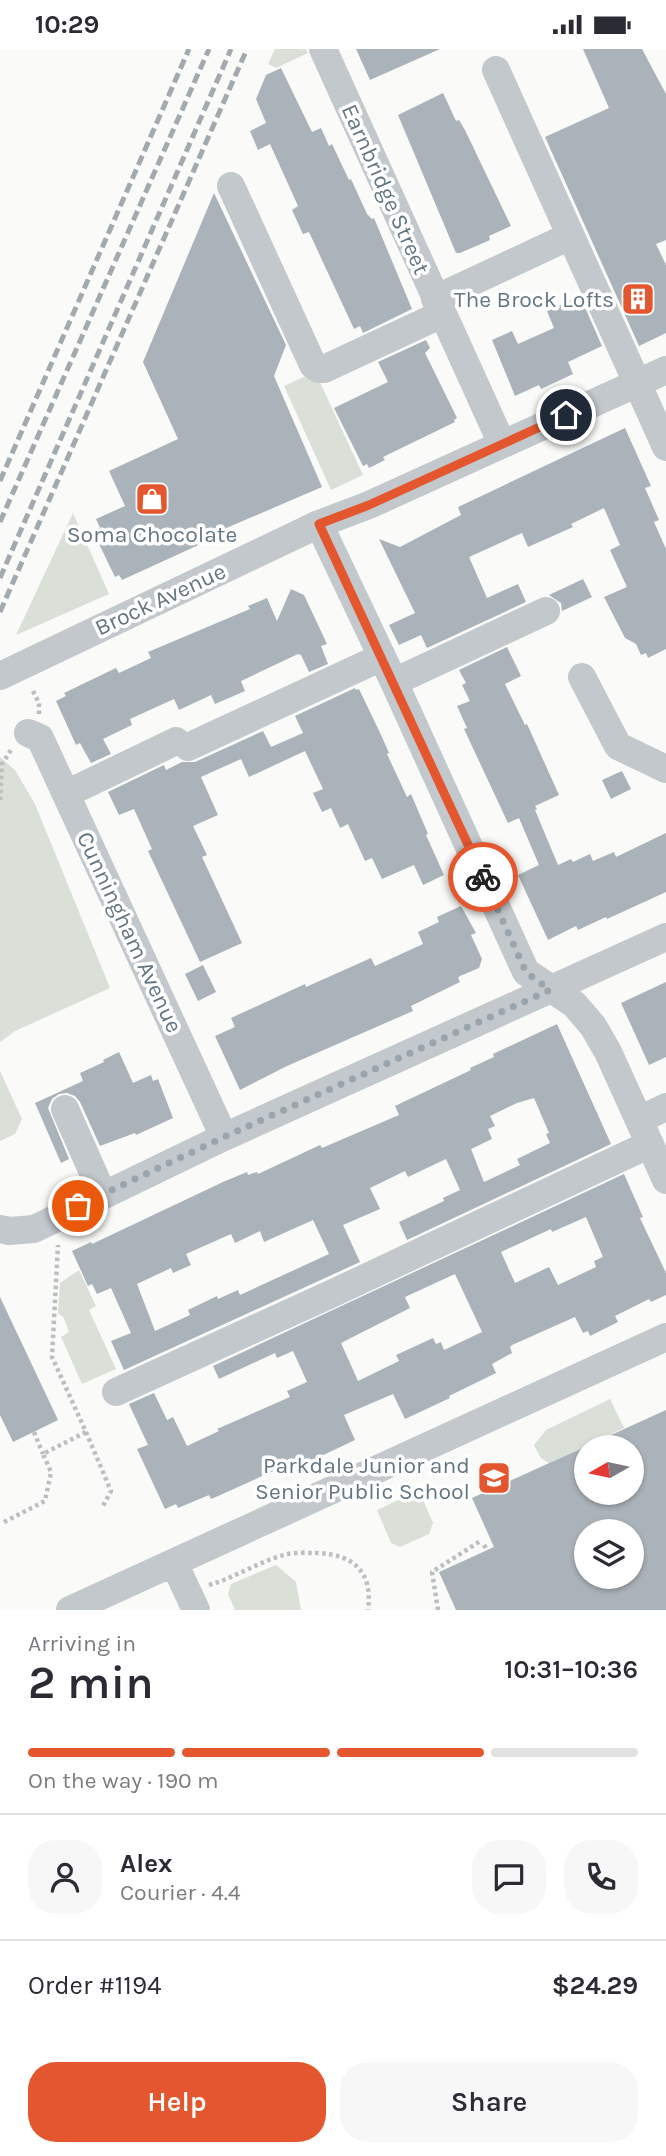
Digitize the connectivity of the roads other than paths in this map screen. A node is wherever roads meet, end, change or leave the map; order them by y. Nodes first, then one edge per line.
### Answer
1 (323, 49) edge
2 (496, 70) dead end
3 (231, 186) dead end
4 (570, 236) junction
5 (439, 306) junction
6 (666, 370) edge
7 (636, 384) junction
8 (502, 444) junction
9 (666, 447) edge
10 (319, 524) junction
11 (546, 611) dead end
12 (388, 670) junction
13 (0, 676) edge
14 (582, 677) dead end
15 (28, 733) road end
16 (666, 769) edge
17 (66, 794) junction
18 (666, 937) edge
19 (550, 990) junction
20 (666, 1107) edge
21 (65, 1109) dead end
22 (644, 1132) junction
23 (224, 1137) junction
24 (666, 1179) edge
25 (103, 1195) junction
26 (0, 1229) edge
27 (666, 1337) edge
28 (116, 1392) dead end
29 (174, 1563) junction
30 (70, 1610) edge
31 (196, 1610) edge

1 - 5 street, Earnbridge Street
2 - 4 street
3 - 5 street
4 - 5 street
4 - 7 street
5 - 8 street, Earnbridge Street
6 - 7 street, Brock Avenue
7 - 8 street, Brock Avenue
7 - 9 street
8 - 10 street, Brock Avenue
10 - 12 street
10 - 13 street, Brock Avenue
11 - 12 street
12 - 17 street
12 - 19 street
14 - 16 street
15 - 17 street, Cunningham Avenue
17 - 23 street, Cunningham Avenue
18 - 19 street
19 - 22 street
19 - 23 street
20 - 22 street
21 - 25 street
22 - 24 street
22 - 28 street
23 - 25 street
25 - 26 street
27 - 29 street
29 - 30 street
29 - 31 street

